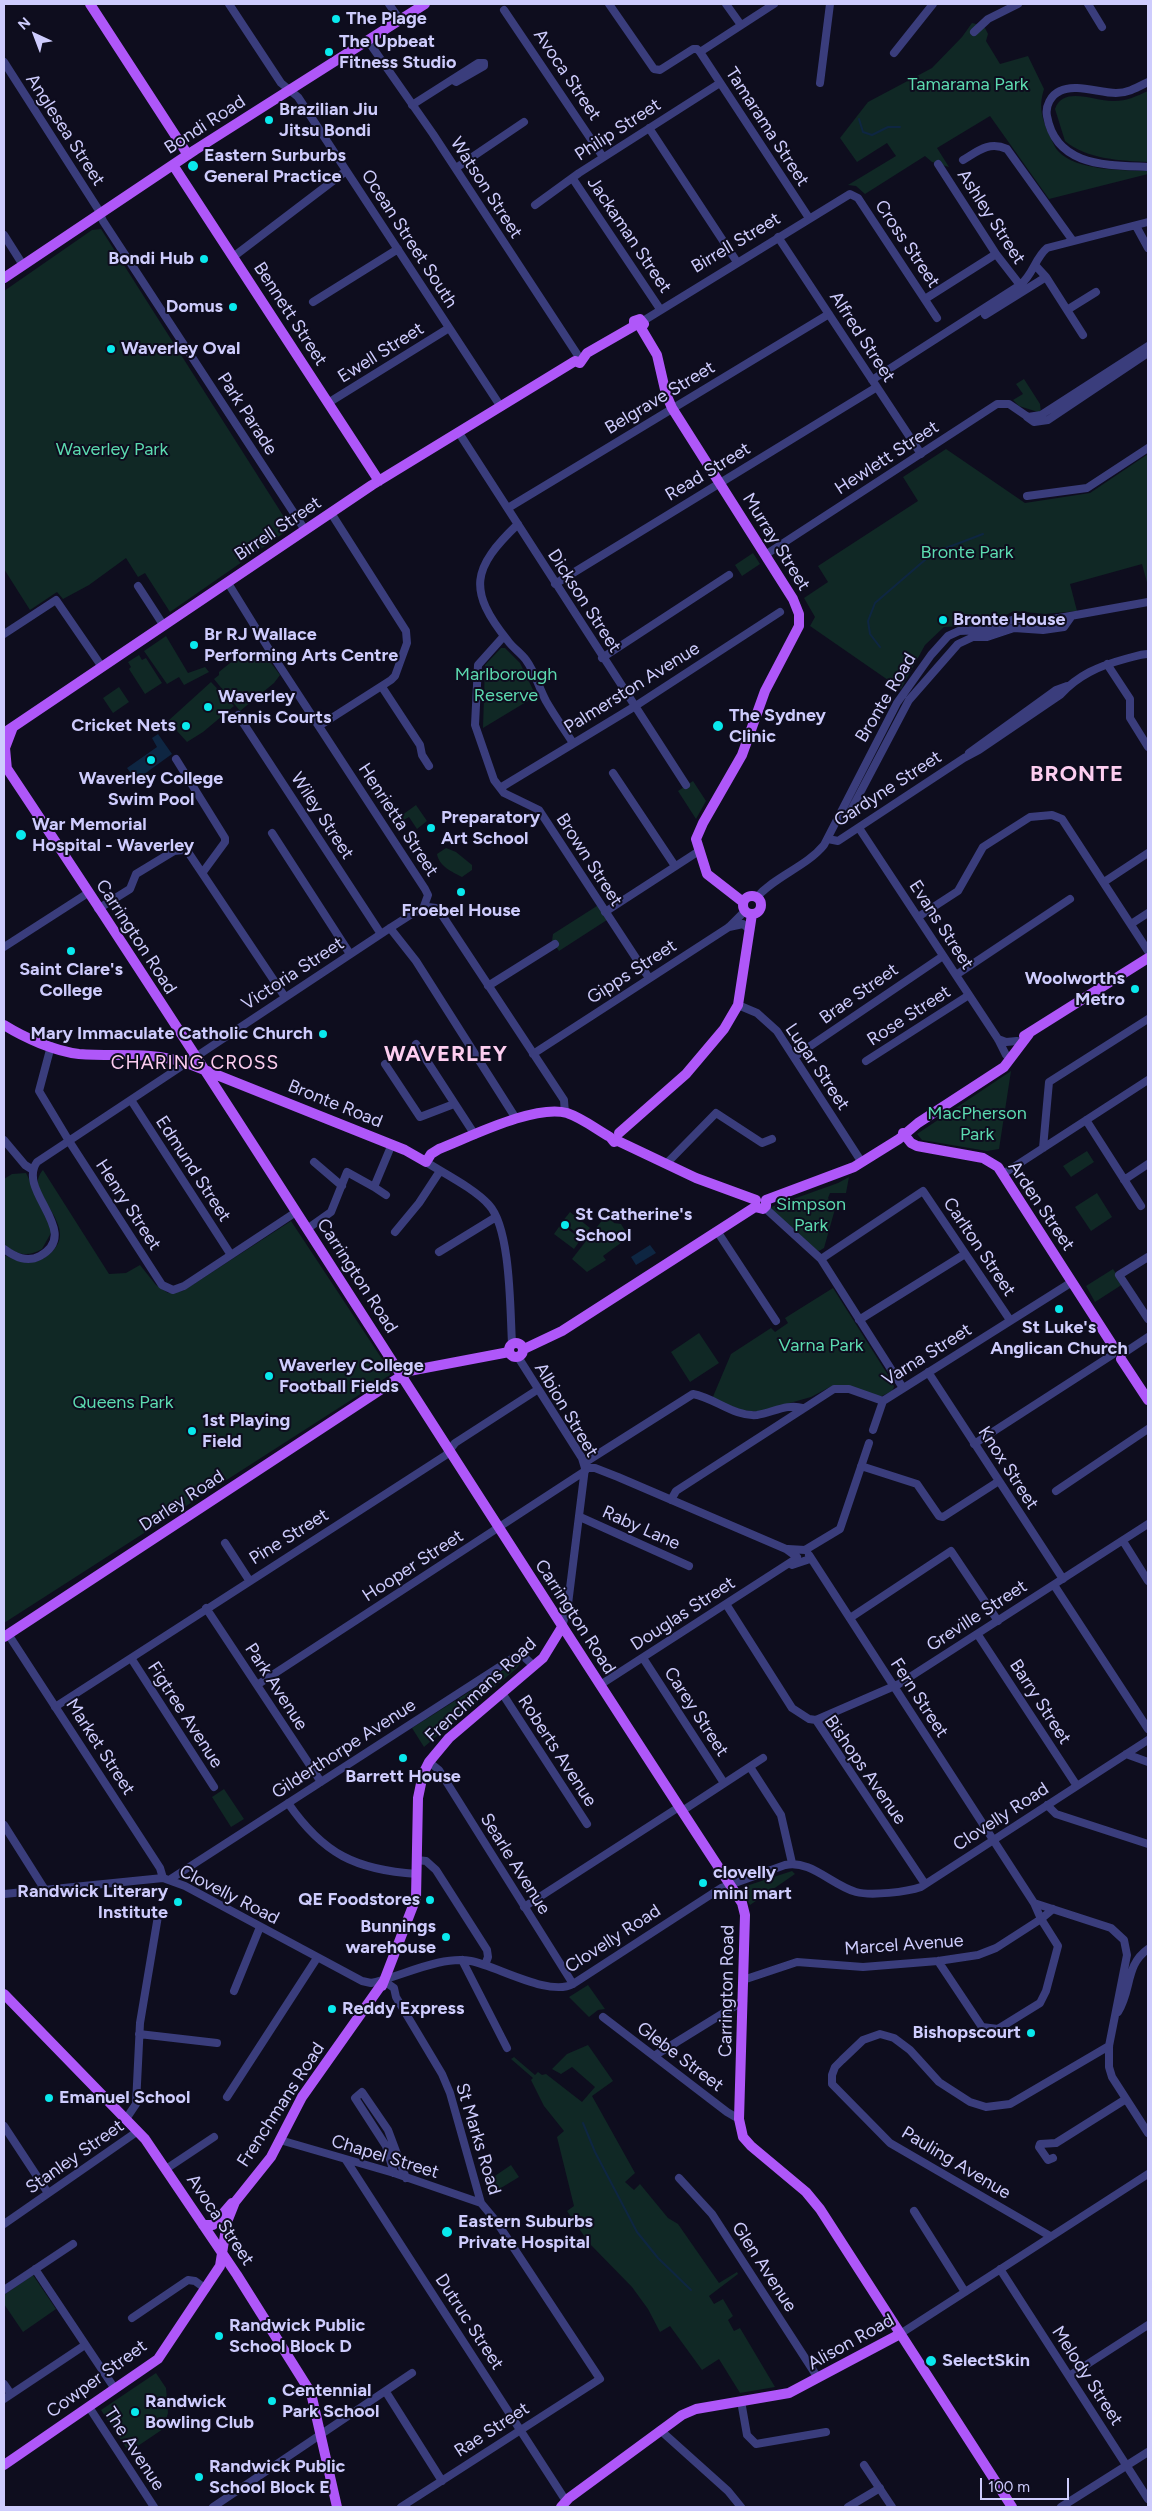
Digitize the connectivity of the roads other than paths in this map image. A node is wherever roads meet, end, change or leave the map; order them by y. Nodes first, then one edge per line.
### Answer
1 (90, 4) edge
2 (229, 4) edge
3 (389, 4) edge
4 (425, 4) edge
5 (609, 4) edge
6 (726, 4) edge
7 (774, 4) edge
8 (830, 4) edge
9 (933, 4) edge
10 (1018, 4) edge
11 (1088, 4) edge
12 (504, 10) dead end
13 (400, 20) junction
14 (741, 25) junction
15 (1102, 28) dead end
16 (974, 32) dead end
17 (368, 40) junction
18 (700, 52) junction
19 (894, 53) dead end
20 (4, 62) edge
21 (453, 80) dead end
22 (1148, 82) edge
23 (720, 83) junction
24 (820, 83) dead end
25 (290, 91) junction
26 (412, 105) junction
27 (524, 122) dead end
28 (649, 128) junction
29 (188, 155) junction
30 (603, 157) junction
31 (963, 160) dead end
32 (938, 164) dead end
33 (172, 165) junction
34 (1148, 167) edge
35 (456, 168) junction
36 (346, 171) junction
37 (573, 179) junction
38 (847, 194) joint
39 (535, 205) dead end
40 (100, 213) junction
41 (809, 218) junction
42 (1148, 222) edge
43 (1136, 226) junction
44 (4, 235) edge
45 (778, 237) junction
46 (1073, 241) junction
47 (1148, 248) edge
48 (398, 249) junction
49 (996, 254) junction
50 (233, 257) junction
51 (737, 262) junction
52 (23, 265) junction
53 (1035, 265) junction
54 (1046, 277) junction
55 (4, 278) edge
56 (1020, 285) junction
57 (1096, 292) dead end
58 (925, 299) junction
59 (313, 302) dead end
60 (660, 309) junction
61 (1067, 310) junction
62 (829, 314) junction
63 (937, 318) dead end
64 (639, 325) junction
65 (449, 328) junction
66 (956, 328) junction
67 (1083, 335) dead end
68 (1148, 346) edge
69 (1148, 353) edge
70 (578, 357) junction
71 (874, 383) junction
72 (328, 403) junction
73 (501, 407) junction
74 (672, 408) junction
75 (1025, 416) junction
76 (458, 433) junction
77 (1148, 448) edge
78 (921, 454) junction
79 (379, 481) junction
80 (719, 483) junction
81 (1027, 496) dead end
82 (508, 508) junction
83 (331, 513) junction
84 (518, 524) junction
85 (305, 530) junction
86 (765, 555) junction
87 (729, 575) dead end
88 (228, 583) junction
89 (555, 584) junction
90 (138, 586) dead end
91 (1148, 602) edge
92 (780, 612) dead end
93 (1071, 617) junction
94 (164, 626) junction
95 (4, 634) edge
96 (504, 636) junction
97 (1148, 654) edge
98 (602, 658) junction
99 (1107, 664) junction
100 (102, 668) junction
101 (382, 687) junction
102 (634, 707) junction
103 (238, 715) dead end
104 (13, 726) junction
105 (319, 726) junction
106 (4, 733) edge
107 (573, 743) junction
108 (1148, 747) edge
109 (176, 759) dead end
110 (5, 766) edge
111 (429, 766) dead end
112 (613, 773) dead end
113 (686, 785) dead end
114 (500, 788) junction
115 (841, 813) junction
116 (859, 828) junction
117 (272, 833) dead end
118 (828, 839) junction
119 (699, 851) junction
120 (1148, 853) edge
121 (675, 866) junction
122 (203, 872) junction
123 (1104, 882) junction
124 (88, 893) junction
125 (756, 898) junction
126 (1070, 899) dead end
127 (98, 909) junction
128 (423, 909) junction
129 (746, 909) junction
130 (605, 912) junction
131 (1148, 913) edge
132 (918, 917) junction
133 (1131, 924) junction
134 (730, 926) junction
135 (390, 928) junction
136 (750, 930) junction
137 (381, 934) junction
138 (555, 944) dead end
139 (4, 948) edge
140 (1148, 951) edge
141 (350, 954) junction
142 (943, 956) junction
143 (1148, 958) edge
144 (956, 975) junction
145 (649, 978) junction
146 (488, 986) junction
147 (969, 995) junction
148 (285, 998) junction
149 (738, 1005) junction
150 (1148, 1019) edge
151 (4, 1025) edge
152 (1029, 1034) junction
153 (998, 1039) junction
154 (1017, 1041) junction
155 (416, 1044) dead end
156 (51, 1046) junction
157 (533, 1054) junction
158 (1009, 1056) junction
159 (794, 1057) junction
160 (191, 1060) junction
161 (866, 1061) dead end
162 (385, 1064) dead end
163 (201, 1068) junction
164 (234, 1080) junction
165 (1148, 1080) edge
166 (221, 1098) junction
167 (131, 1100) junction
168 (454, 1104) junction
169 (565, 1113) junction
170 (515, 1118) junction
171 (1086, 1120) junction
172 (502, 1124) junction
173 (586, 1124) junction
174 (904, 1133) junction
175 (475, 1135) junction
176 (616, 1137) junction
177 (772, 1139) dead end
178 (4, 1140) edge
179 (69, 1142) junction
180 (392, 1144) junction
181 (1043, 1148) junction
182 (859, 1158) junction
183 (314, 1162) dead end
184 (426, 1162) junction
185 (666, 1164) junction
186 (1148, 1164) edge
187 (33, 1170) junction
188 (845, 1170) junction
189 (440, 1171) junction
190 (1003, 1174) junction
191 (1124, 1180) junction
192 (342, 1186) junction
193 (374, 1187) junction
194 (386, 1195) dead end
195 (760, 1204) junction
196 (1141, 1206) dead end
197 (296, 1212) junction
198 (496, 1218) junction
199 (307, 1228) junction
200 (717, 1231) junction
201 (394, 1232) dead end
202 (4, 1249) edge
203 (439, 1252) dead end
204 (964, 1254) junction
205 (231, 1255) junction
206 (1148, 1257) edge
207 (821, 1259) junction
208 (1072, 1282) junction
209 (1148, 1319) edge
210 (859, 1320) junction
211 (1010, 1320) junction
212 (776, 1321) dead end
213 (1148, 1337) edge
214 (516, 1350) junction
215 (1118, 1354) junction
216 (928, 1372) junction
217 (402, 1375) junction
218 (903, 1388) junction
219 (537, 1390) junction
220 (1148, 1400) edge
221 (883, 1401) junction
222 (803, 1408) junction
223 (1148, 1429) edge
224 (874, 1430) dead end
225 (869, 1443) dead end
226 (974, 1444) junction
227 (449, 1450) junction
228 (861, 1466) junction
229 (585, 1467) junction
230 (999, 1481) junction
231 (1056, 1491) dead end
232 (671, 1500) junction
233 (580, 1518) junction
234 (1148, 1524) edge
235 (498, 1528) junction
236 (1123, 1541) junction
237 (225, 1543) dead end
238 (803, 1556) junction
239 (689, 1566) dead end
240 (1063, 1579) junction
241 (249, 1580) junction
242 (1148, 1581) edge
243 (1054, 1585) junction
244 (568, 1604) junction
245 (726, 1604) junction
246 (548, 1605) junction
247 (206, 1608) junction
248 (850, 1618) junction
249 (998, 1621) junction
250 (562, 1627) junction
251 (978, 1634) junction
252 (6, 1635) edge
253 (130, 1658) junction
254 (643, 1658) junction
255 (534, 1666) junction
256 (257, 1685) junction
257 (600, 1685) junction
258 (894, 1686) junction
259 (502, 1693) junction
260 (55, 1707) junction
261 (816, 1720) junction
262 (1148, 1729) edge
263 (1148, 1740) edge
264 (1126, 1754) junction
265 (763, 1758) dead end
266 (429, 1762) junction
267 (1148, 1762) edge
268 (750, 1767) junction
269 (321, 1782) junction
270 (724, 1783) junction
271 (1077, 1786) junction
272 (214, 1787) dead end
273 (288, 1803) junction
274 (1047, 1805) junction
275 (681, 1809) junction
276 (588, 1824) dead end
277 (4, 1825) edge
278 (993, 1840) junction
279 (1148, 1844) edge
280 (417, 1860) junction
281 (792, 1863) junction
282 (417, 1874) junction
283 (166, 1879) junction
284 (730, 1884) junction
285 (925, 1884) junction
286 (45, 1890) junction
287 (4, 1894) edge
288 (1034, 1902) junction
289 (524, 1907) junction
290 (1053, 1909) junction
291 (158, 1916) dead end
292 (1041, 1919) junction
293 (260, 1927) junction
294 (1148, 1949) edge
295 (317, 1958) junction
296 (462, 1960) junction
297 (938, 1961) junction
298 (485, 1965) junction
299 (384, 1980) junction
300 (743, 1980) junction
301 (573, 1984) junction
302 (234, 1991) dead end
303 (4, 1994) edge
304 (743, 2001) junction
305 (603, 2017) dead end
306 (1114, 2018) junction
307 (139, 2034) junction
308 (217, 2043) dead end
309 (1109, 2046) junction
310 (507, 2048) dead end
311 (654, 2056) junction
312 (227, 2097) dead end
313 (1126, 2099) junction
314 (126, 2119) junction
315 (740, 2119) junction
316 (4, 2126) edge
317 (138, 2131) junction
318 (1148, 2133) edge
319 (214, 2137) dead end
320 (280, 2140) junction
321 (1053, 2158) dead end
322 (346, 2160) junction
323 (166, 2169) junction
324 (394, 2173) junction
325 (1148, 2174) edge
326 (406, 2178) junction
327 (678, 2178) dead end
328 (48, 2193) junction
329 (242, 2193) junction
330 (481, 2203) junction
331 (914, 2211) dead end
332 (4, 2224) edge
333 (203, 2225) junction
334 (1050, 2236) junction
335 (73, 2244) dead end
336 (222, 2253) junction
337 (36, 2269) junction
338 (1000, 2269) junction
339 (237, 2275) junction
340 (215, 2276) junction
341 (206, 2289) junction
342 (4, 2290) edge
343 (966, 2292) junction
344 (132, 2318) dead end
345 (1148, 2325) edge
346 (900, 2334) junction
347 (85, 2345) junction
348 (412, 2373) dead end
349 (1069, 2376) junction
350 (818, 2378) junction
351 (600, 2379) joint
352 (4, 2384) edge
353 (115, 2389) junction
354 (386, 2392) junction
355 (7, 2396) edge
356 (741, 2401) junction
357 (89, 2407) junction
358 (520, 2430) junction
359 (660, 2430) junction
360 (826, 2432) dead end
361 (322, 2434) junction
362 (1148, 2452) edge
363 (4, 2465) edge
364 (864, 2465) dead end
365 (1127, 2465) junction
366 (442, 2481) junction
367 (880, 2488) junction
368 (1148, 2499) edge
369 (563, 2504) edge
370 (154, 2507) edge
371 (213, 2507) edge
372 (337, 2507) edge
373 (401, 2507) edge
374 (741, 2507) edge
375 (848, 2507) edge
376 (892, 2507) edge
377 (1011, 2507) edge
378 (1061, 2507) edge

1 - 29 main road
2 - 25 street, Ocean Street South
3 - 13 street
4 - 13 main road, Bondi Road
5 - 18 street
6 - 14 street
7 - 14 street
8 - 24 street
9 - 19 street
10 - 16 street
11 - 15 street
12 - 30 street, Avoca Street
13 - 17 main road, Bondi Road
14 - 18 street
17 - 25 main road, Bondi Road
17 - 26 street, Watson Street
18 - 23 street, Tamarama Street
20 - 40 street, Anglesea Street
21 - 26 street
22 - 34 street
23 - 28 street, Philip Street
23 - 41 street, Tamarama Street
25 - 29 main road, Bondi Road
25 - 36 street, Ocean Street South
26 - 35 street, Watson Street
27 - 35 street
28 - 30 street, Philip Street
28 - 51 street
29 - 33 main road, Bondi Road
30 - 37 street, Philip Street
31 - 46 street
32 - 49 street, Ashley Street
33 - 40 main road, Bondi Road
33 - 50 main road, Bennett Street
35 - 70 street, Watson Street
36 - 48 street, Ocean Street South
36 - 50 street
37 - 39 street, Philip Street
37 - 60 street, Jackaman Street
38 - 41 street, Birrell Street
38 - 58 street, Cross Street
40 - 52 main road, Bondi Road
40 - 85 street, Park Parade
41 - 45 street, Birrell Street
42 - 43 street
43 - 46 street
43 - 47 street
44 - 52 street
45 - 51 street, Birrell Street
45 - 62 street, Alfred Street
46 - 53 street
48 - 59 street
48 - 65 street, Ocean Street South
49 - 56 street, Ashley Street
49 - 58 street
50 - 72 main road, Bennett Street
51 - 60 street, Birrell Street
52 - 55 main road, Bondi Road
53 - 54 street
53 - 56 street
54 - 61 street
54 - 66 street
56 - 66 street
57 - 61 street
58 - 63 street, Cross Street
60 - 64 street, Birrell Street
61 - 67 street
62 - 71 street, Alfred Street
62 - 74 street, Belgrave Street
64 - 70 main road, Birrell Street
64 - 74 main road, Murray Street
65 - 72 street, Ewell Street
65 - 73 street, Ocean Street South
66 - 71 street, Read Street
68 - 75 street
69 - 75 street, Hewlett Street
70 - 73 main road, Birrell Street
71 - 78 street, Alfred Street
71 - 80 street, Read Street
72 - 79 main road, Bennett Street
73 - 76 main road, Birrell Street
74 - 80 main road, Murray Street
74 - 82 street, Belgrave Street
75 - 78 street, Hewlett Street
76 - 79 main road, Birrell Street
76 - 82 street, Dickson Street
77 - 81 street
78 - 86 street, Hewlett Street
79 - 83 main road, Birrell Street
80 - 86 main road, Murray Street
80 - 89 street, Read Street
82 - 84 street, Dickson Street
83 - 85 main road, Birrell Street
83 - 101 street
84 - 89 street, Dickson Street
84 - 96 street
85 - 88 main road, Birrell Street
86 - 119 main road, Murray Street
87 - 98 street
88 - 94 main road, Birrell Street
88 - 105 street, Henrietta Street
89 - 98 street, Dickson Street
90 - 94 street
91 - 93 street, Bronte Road
92 - 102 street, Palmerston Avenue
93 - 115 street, Bronte Road
93 - 115 street, Bronte Road
94 - 100 main road, Birrell Street
95 - 100 street
96 - 107 street
96 - 114 street
97 - 99 street, Gardyne Street
98 - 102 street, Dickson Street
99 - 108 street
99 - 116 street, Gardyne Street
100 - 104 main road, Birrell Street
101 - 105 street
101 - 111 street
102 - 107 street, Palmerston Avenue
102 - 113 street, Dickson Street
103 - 137 street, Wiley Street
104 - 106 main road, Birrell Street
104 - 110 main road
105 - 128 street, Henrietta Street
107 - 114 street, Palmerston Avenue
109 - 122 street
110 - 124 main road, Carrington Road
112 - 121 street
114 - 130 street, Brown Street
115 - 118 street, Bronte Road
116 - 118 street, Gardyne Street
116 - 132 street, Evans Street
117 - 141 street
118 - 125 street, Bronte Road
119 - 121 street
119 - 129 main road, Murray Street
120 - 123 street
121 - 130 street
122 - 127 street
122 - 148 street
123 - 132 street
123 - 133 street
124 - 127 main road, Carrington Road
124 - 139 street
125 - 129 main road
125 - 129 main road
126 - 144 street
127 - 160 main road, Carrington Road
128 - 135 street, Victoria Street
128 - 146 street, Henrietta Street
129 - 134 street, Gipps Street
129 - 136 main road
130 - 145 street, Brown Street
131 - 133 street
132 - 142 street, Evans Street
133 - 140 street
134 - 136 street
134 - 145 street, Gipps Street
135 - 137 street, Victoria Street
135 - 170 street
136 - 149 main road
137 - 141 street, Victoria Street
138 - 146 street
141 - 148 street, Victoria Street
142 - 144 street, Evans Street
142 - 159 street, Brae Street
143 - 152 main road
144 - 147 street, Evans Street
145 - 157 street, Gipps Street
146 - 157 street, Henrietta Street
147 - 153 street, Evans Street
147 - 161 street, Rose Street
148 - 160 street, Victoria Street
149 - 159 street, Lugar Street
149 - 176 main road
150 - 181 street
151 - 156 main road, Bronte Road
152 - 154 main road
152 - 158 main road
153 - 154 street
153 - 158 street, Evans Street
154 - 158 main road
155 - 168 street
156 - 160 main road, Bronte Road
156 - 179 street, Henry Street
157 - 169 street, Henrietta Street
158 - 174 main road
159 - 182 street, Lugar Street
160 - 163 main road, Bronte Road
160 - 167 street, Victoria Street
162 - 168 street
163 - 164 main road, Bronte Road
163 - 166 main road, Carrington Road
164 - 166 main road
164 - 180 main road, Bronte Road
165 - 171 street
166 - 197 main road, Carrington Road
167 - 179 street, Victoria Street
167 - 205 street, Edmund Street
168 - 175 street
169 - 170 main road
169 - 173 main road
170 - 172 main road
171 - 181 street
171 - 191 street
172 - 173 main road
172 - 175 main road
173 - 176 main road
174 - 182 main road
174 - 188 main road
174 - 190 main road, Arden Street
175 - 184 main road
176 - 185 main road
177 - 185 street
178 - 187 street
179 - 187 street, Victoria Street
179 - 205 street, Henry Street
180 - 184 main road, Bronte Road
180 - 193 street
181 - 190 street
182 - 188 main road
183 - 192 street
184 - 189 street, Albion Street
185 - 195 main road
186 - 191 street
187 - 202 street
188 - 195 main road, Darley Road
189 - 198 street, Albion Street
189 - 201 street
190 - 208 main road, Arden Street
191 - 196 street
192 - 193 street
192 - 199 street
193 - 194 street
195 - 200 main road, Darley Road
195 - 207 street
197 - 199 main road, Carrington Road
197 - 205 street
198 - 203 street
198 - 214 street, Albion Street
199 - 217 main road, Carrington Road
200 - 212 street
200 - 214 main road, Darley Road
204 - 207 street, Carlton Street
204 - 210 street
204 - 211 street, Carlton Street
206 - 209 street
207 - 210 street
208 - 211 street, Varna Street
208 - 215 main road, Arden Street
210 - 218 street
211 - 216 street, Varna Street
213 - 215 street
214 - 217 main road, Darley Road
214 - 219 street, Albion Street
215 - 220 main road, Arden Street
215 - 226 street
216 - 218 street, Varna Street
216 - 226 street, Knox Street
217 - 227 main road, Carrington Road
217 - 252 main road, Darley Road
218 - 221 street, Varna Street
219 - 227 street, Pine Street
219 - 229 street, Albion Street
221 - 222 street, Varna Street
221 - 224 street
222 - 229 street, Hooper Street
222 - 232 street, Varna Street
223 - 231 street
225 - 228 street
226 - 230 street, Knox Street
227 - 235 main road, Carrington Road
227 - 241 street, Pine Street
228 - 230 street
228 - 238 street
229 - 232 street, Fern Street
229 - 233 street, Albion Street
229 - 235 street, Hooper Street
230 - 240 street, Knox Street
232 - 238 street, Fern Street
233 - 239 street, Raby Lane
233 - 244 street, Albion Street
234 - 236 street, Greville Street
235 - 246 main road, Carrington Road
235 - 256 street, Hooper Street
236 - 240 street, Greville Street
236 - 242 street
237 - 241 street
238 - 245 street, Douglas Street
238 - 248 street, Fern Street
240 - 243 street, Greville Street
241 - 247 street, Pine Street
243 - 249 street, Greville Street
243 - 262 street
244 - 246 street
244 - 250 street, Albion Street
245 - 254 street, Douglas Street
245 - 261 street, Bishops Avenue
246 - 250 main road, Carrington Road
247 - 253 street, Pine Street
247 - 256 street, Park Avenue
248 - 249 street
248 - 258 street, Fern Street
249 - 251 street, Greville Street
250 - 255 main road, Frenchmans Road
250 - 257 main road, Carrington Road
251 - 258 street, Greville Street
251 - 271 street, Barry Street
252 - 260 street, Market Street
253 - 260 street, Pine Street
253 - 272 street, Figtree Avenue
254 - 257 street, Douglas Street
254 - 270 street, Carey Street
255 - 259 main road, Frenchmans Road
255 - 269 street, Gilderthorpe Avenue
256 - 269 street, Park Avenue
257 - 275 main road, Carrington Road
258 - 261 street, Greville Street
258 - 278 street, Fern Street
259 - 266 main road, Frenchmans Road
259 - 276 street, Roberts Avenue
260 - 283 street, Market Street
261 - 285 street, Bishops Avenue
263 - 264 street, Clovelly Road
264 - 267 street
264 - 271 street, Clovelly Road
265 - 268 street
266 - 280 main road, Frenchmans Road
266 - 289 street, Searle Avenue
268 - 270 street
268 - 281 street
269 - 273 street, Gilderthorpe Avenue
270 - 275 street
271 - 274 street, Clovelly Road
273 - 282 street
273 - 283 street, Gilderthorpe Avenue
274 - 278 street, Clovelly Road
274 - 279 street
275 - 284 main road, Carrington Road
275 - 289 street
277 - 286 street
278 - 285 street, Clovelly Road
278 - 288 street, Fern Street
280 - 282 main road, Frenchmans Road
280 - 298 street
281 - 284 street, Clovelly Road
281 - 285 street, Clovelly Road
282 - 299 main road, Frenchmans Road
283 - 286 street, Clovelly Road
283 - 293 street, Clovelly Road
284 - 300 main road, Carrington Road
284 - 301 street, Clovelly Road
286 - 287 street, Clovelly Road
288 - 290 street
288 - 292 street
289 - 301 street, Searle Avenue
290 - 292 street, Marcel Avenue
290 - 306 street
291 - 307 street
292 - 297 street, Marcel Avenue
292 - 297 street
293 - 295 street, Clovelly Road
293 - 302 street
294 - 306 street
295 - 299 street, Clovelly Road
295 - 312 street
296 - 298 street, Clovelly Road
296 - 299 street, Clovelly Road
296 - 310 street
297 - 300 street, Marcel Avenue
298 - 301 street, Clovelly Road
299 - 320 main road, Frenchmans Road
299 - 330 street, St Marks Road
300 - 304 main road, Carrington Road
303 - 314 main road, Avoca Street
304 - 311 street
304 - 315 main road, Carrington Road
305 - 311 street, Glebe Street
306 - 309 street
307 - 308 street
307 - 314 street
309 - 313 street
309 - 334 street, Pauling Avenue
311 - 315 street, Glebe Street
313 - 318 street
313 - 321 street
314 - 317 main road, Avoca Street
315 - 346 main road, Carrington Road
316 - 328 street
317 - 323 main road, Avoca Street
317 - 328 street, Stanley Street
319 - 323 street
320 - 322 street, Chapel Street
320 - 329 main road, Frenchmans Road
322 - 324 street, Chapel Street
322 - 358 street, Dutruc Street
323 - 333 main road, Avoca Street
324 - 326 street, Chapel Street
324 - 326 street
325 - 334 street, Alison Road
326 - 330 street, Chapel Street
327 - 350 street, Glen Avenue
328 - 332 street, Stanley Street
329 - 333 main road
329 - 336 main road, Frenchmans Road
330 - 351 street, St Marks Road
331 - 343 street
333 - 336 main road, Avoca Street
334 - 338 street, Alison Road
335 - 337 street
336 - 339 main road, Avoca Street
336 - 340 main road, Cowper Street
337 - 342 street
337 - 347 street
338 - 343 street, Alison Road
338 - 349 street, Melody Street
339 - 340 main road
339 - 361 main road, Avoca Street
340 - 341 main road, Cowper Street
341 - 344 street
341 - 353 main road, Cowper Street
343 - 346 street, Alison Road
345 - 349 street
346 - 350 main road, Alison Road
346 - 377 main road, Carrington Road
347 - 353 street
347 - 355 street
348 - 354 street
349 - 365 street, Melody Street
350 - 356 main road, Alison Road
351 - 358 street, Rae Street
352 - 355 street
353 - 357 main road, Cowper Street
354 - 361 street
354 - 366 street
356 - 359 main road, Alison Road
356 - 360 street
357 - 363 main road, Cowper Street
357 - 370 street, The Avenue
358 - 366 street, Rae Street
358 - 369 street, Dutruc Street
359 - 369 main road, Alison Road
359 - 374 street
361 - 371 street
361 - 372 main road, Avoca Street
362 - 365 street
364 - 367 street
365 - 368 street, Melody Street
365 - 378 street
366 - 373 street, Rae Street
367 - 375 street
367 - 376 street

